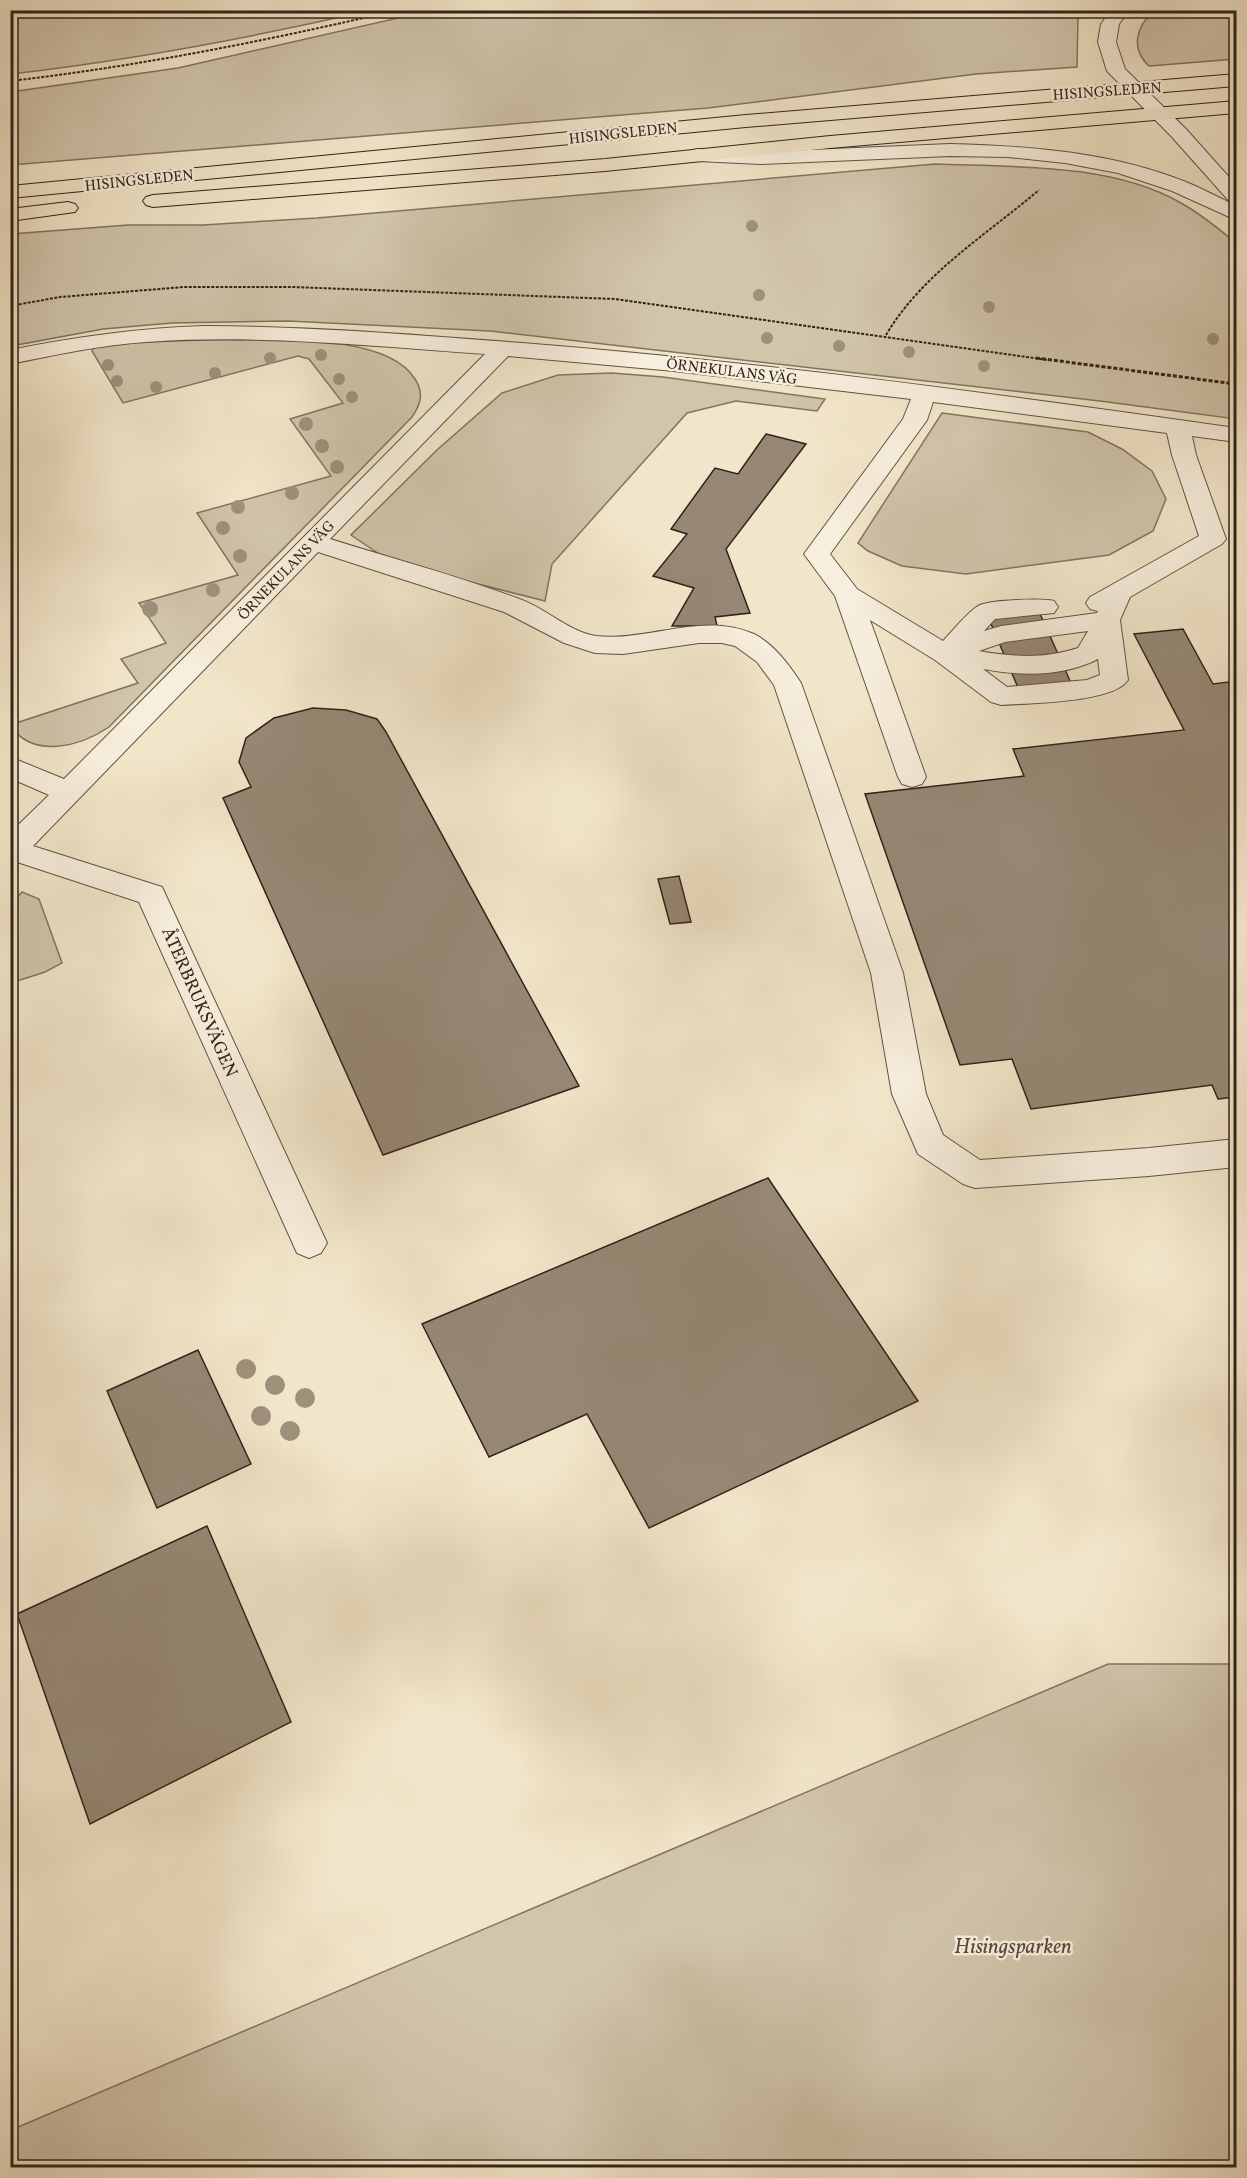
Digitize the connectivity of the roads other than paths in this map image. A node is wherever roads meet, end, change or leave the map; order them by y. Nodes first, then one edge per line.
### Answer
1 (1120, 10) edge
2 (1236, 80) edge
3 (1135, 89) junction
4 (1236, 107) edge
5 (1159, 114) junction
6 (697, 155) junction
7 (93, 184) junction
8 (10, 186) edge
9 (10, 192) edge
10 (1236, 196) edge
11 (137, 202) dead end
12 (84, 206) dead end
13 (10, 214) edge
14 (1236, 214) edge
15 (502, 349) junction
16 (10, 357) edge
17 (925, 393) junction
18 (1178, 427) junction
19 (1236, 435) edge
20 (314, 542) junction
21 (1225, 543) edge
22 (1118, 593) junction
23 (848, 595) junction
24 (1107, 620) junction
25 (945, 654) junction
26 (10, 767) edge
27 (912, 777) dead end
28 (69, 792) junction
29 (11, 851) edge
30 (1236, 1153) edge
31 (309, 1243) dead end

1 - 3 street
2 - 3 highway, HISINGSLEDEN
3 - 5 street
3 - 7 highway, HISINGSLEDEN
4 - 5 highway, HISINGSLEDEN
5 - 6 highway, HISINGSLEDEN
5 - 10 street
6 - 11 highway, HISINGSLEDEN
6 - 14 street
7 - 8 highway
7 - 9 highway, HISINGSLEDEN
12 - 13 highway
15 - 16 street, ÖRNEKULANS VÄG
15 - 17 street, ÖRNEKULANS VÄG
15 - 20 street, ÖRNEKULANS VÄG
17 - 18 street, ÖRNEKULANS VÄG
17 - 23 street
18 - 19 street, ÖRNEKULANS VÄG
18 - 21 street
20 - 28 street, ÖRNEKULANS VÄG
20 - 30 street
21 - 22 street
22 - 24 street
22 - 25 street
23 - 25 street
23 - 27 street
24 - 25 street
24 - 25 street
24 - 25 street
26 - 28 street
28 - 29 street, ÖRNEKULANS VÄG
29 - 31 street, ÅTERBRUKSVÄGEN

